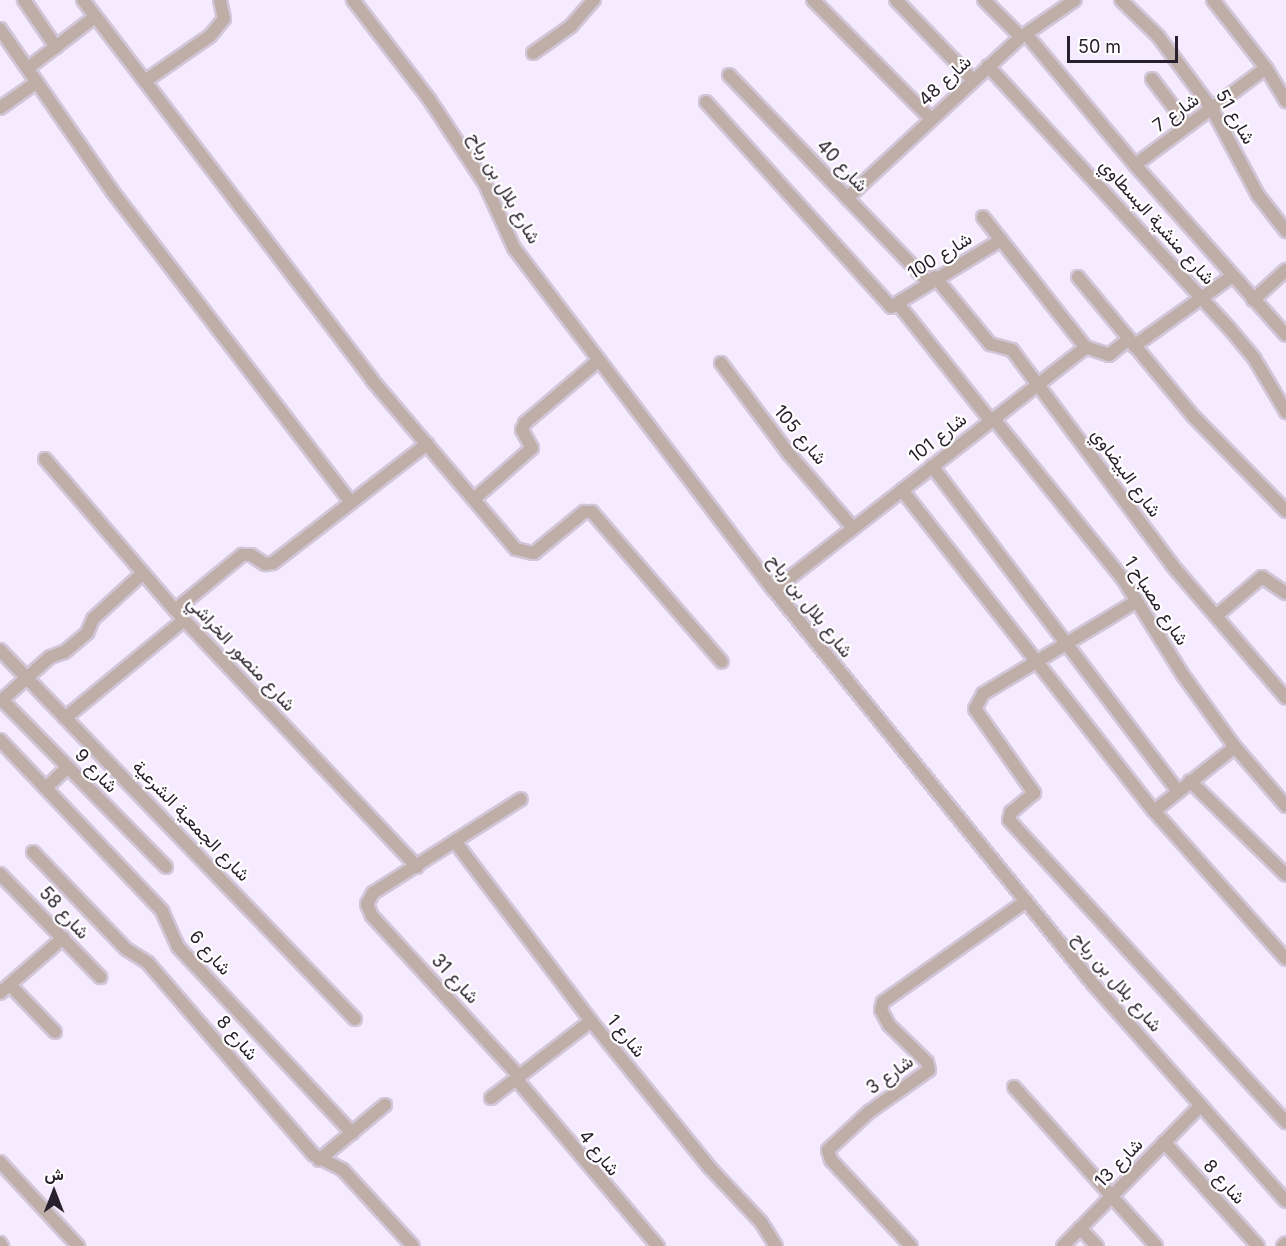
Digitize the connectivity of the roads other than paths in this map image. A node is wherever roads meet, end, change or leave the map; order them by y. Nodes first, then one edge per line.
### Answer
1 (24, 0) edge
2 (82, 0) edge
3 (220, 0) edge
4 (353, 0) edge
5 (594, 0) edge
6 (813, 0) edge
7 (896, 0) edge
8 (984, 0) edge
9 (1075, 0) edge
10 (1121, 0) edge
11 (1218, 2) edge
12 (95, 17) junction
13 (0, 29) edge
14 (1023, 35) junction
15 (56, 47) junction
16 (533, 53) dead end
17 (988, 66) junction
18 (28, 68) junction
19 (1266, 68) junction
20 (729, 75) dead end
21 (1152, 79) dead end
22 (973, 80) junction
23 (145, 81) junction
24 (37, 82) junction
25 (1284, 93) edge
26 (706, 102) dead end
27 (0, 108) edge
28 (1212, 109) junction
29 (931, 119) junction
30 (1188, 126) junction
31 (1135, 165) junction
32 (847, 198) junction
33 (983, 217) dead end
34 (1286, 231) edge
35 (1001, 240) junction
36 (1286, 270) edge
37 (1232, 276) junction
38 (1078, 277) dead end
39 (932, 280) junction
40 (1202, 298) junction
41 (1253, 300) junction
42 (899, 305) junction
43 (1286, 335) edge
44 (1132, 343) junction
45 (1086, 348) junction
46 (599, 360) junction
47 (721, 363) dead end
48 (1037, 383) junction
49 (1286, 412) edge
50 (992, 419) junction
51 (427, 444) junction
52 (45, 459) dead end
53 (932, 466) junction
54 (902, 489) junction
55 (474, 499) junction
56 (351, 503) junction
57 (1286, 511) edge
58 (853, 528) junction
59 (143, 573) junction
60 (774, 590) junction
61 (1286, 593) edge
62 (1137, 601) junction
63 (175, 610) junction
64 (1216, 616) junction
65 (184, 620) junction
66 (1065, 642) junction
67 (0, 650) edge
68 (1033, 661) junction
69 (722, 662) dead end
70 (26, 678) junction
71 (1286, 698) edge
72 (65, 718) junction
73 (0, 740) edge
74 (1235, 747) junction
75 (68, 767) junction
76 (1190, 781) junction
77 (46, 788) junction
78 (1178, 791) junction
79 (521, 799) dead end
80 (1286, 806) edge
81 (1154, 812) junction
82 (456, 843) junction
83 (33, 852) dead end
84 (166, 867) dead end
85 (417, 867) junction
86 (0, 874) edge
87 (1286, 875) edge
88 (1025, 902) junction
89 (63, 938) junction
90 (1286, 958) edge
91 (100, 977) dead end
92 (10, 985) junction
93 (0, 993) edge
94 (354, 1019) dead end
95 (591, 1021) junction
96 (55, 1032) dead end
97 (518, 1078) junction
98 (1014, 1087) dead end
99 (491, 1098) dead end
100 (1201, 1105) junction
101 (385, 1106) dead end
102 (1286, 1122) edge
103 (352, 1133) junction
104 (1164, 1142) junction
105 (319, 1160) junction
106 (0, 1162) edge
107 (1112, 1196) junction
108 (1286, 1201) edge
109 (1080, 1228) junction
110 (1067, 1245) edge
111 (78, 1246) edge
112 (413, 1246) edge
113 (658, 1246) edge
114 (776, 1246) edge
115 (911, 1246) edge
116 (1097, 1246) edge
117 (1156, 1246) edge
118 (1258, 1246) edge

1 - 15 street
2 - 12 street
3 - 23 street
4 - 46 street, شارع بلال بن رباح
5 - 16 street
6 - 29 street
7 - 22 street
8 - 14 street
9 - 14 street, شارع 48
10 - 28 street, شارع 51
11 - 19 street
12 - 15 street
12 - 23 street
13 - 18 street
14 - 17 street, شارع 48
14 - 31 street
15 - 18 street
17 - 22 street, شارع 48
17 - 40 street, شارع منشية البسطاوي
18 - 24 street
19 - 25 street
19 - 28 street, شارع 7
20 - 32 street, شارع 40
21 - 30 street
22 - 29 street, شارع 48
23 - 51 street
24 - 27 street
24 - 56 street
26 - 42 street, شارع مصباح 1
28 - 30 street, شارع 7
28 - 34 street, شارع 51
29 - 32 street, شارع 48
30 - 31 street, شارع 7
31 - 37 street
32 - 39 street, شارع 40
33 - 35 street
35 - 39 street, شارع 100
35 - 45 street
36 - 41 street
37 - 40 street
37 - 41 street
38 - 44 street
39 - 42 street, شارع 100
39 - 48 street, شارع البيضاوي
40 - 44 street
40 - 49 street, شارع منشية البسطاوي
41 - 43 street
42 - 50 street, شارع مصباح 1
44 - 45 street
44 - 57 street
45 - 48 street, شارع 101
46 - 55 street
46 - 60 street, شارع بلال بن رباح
47 - 58 street, شارع 105
48 - 50 street, شارع 101
48 - 64 street, شارع البيضاوي
50 - 53 street, شارع 101
50 - 62 street, شارع مصباح 1
51 - 55 street
51 - 56 street
52 - 59 street, شارع منصور الخراشي
53 - 54 street, شارع 101
53 - 66 street
54 - 58 street, شارع 101
54 - 68 street
55 - 69 street
56 - 63 street
58 - 60 street, شارع 101
59 - 63 street, شارع منصور الخراشي
59 - 70 street
60 - 88 street, شارع بلال بن رباح
61 - 64 street
62 - 66 street
62 - 74 street, شارع مصباح 1
63 - 65 street, شارع منصور الخراشي
64 - 71 street, شارع البيضاوي
65 - 72 street
65 - 85 street, شارع منصور الخراشي
66 - 68 street
66 - 78 street
67 - 70 street, شارع الجمعية الشرعية
68 - 81 street
68 - 102 street
70 - 72 street, شارع الجمعية الشرعية
70 - 75 street, شارع 9
72 - 94 street, شارع الجمعية الشرعية
73 - 77 street, شارع 6
74 - 76 street
74 - 80 street, شارع مصباح 1
75 - 77 street
75 - 84 street, شارع 9
76 - 78 street
76 - 87 street
77 - 103 street, شارع 6
78 - 81 street
79 - 82 street
81 - 90 street
82 - 85 street
82 - 95 street, شارع 1
83 - 105 street, شارع 8
85 - 97 street, شارع 31
86 - 89 street, شارع 58
88 - 100 street, شارع بلال بن رباح
88 - 115 street, شارع 3
89 - 91 street, شارع 58
89 - 92 street
92 - 93 street
92 - 96 street
95 - 97 street
95 - 114 street, شارع 1
97 - 99 street
97 - 113 street, شارع 4
98 - 107 street
100 - 104 street, شارع 13
100 - 108 street, شارع بلال بن رباح
101 - 103 street
103 - 105 street
104 - 107 street, شارع 13
104 - 118 street, شارع 8
105 - 112 street, شارع 8
106 - 111 street
107 - 109 street, شارع 13
107 - 117 street
109 - 110 street, شارع 13
109 - 116 street

